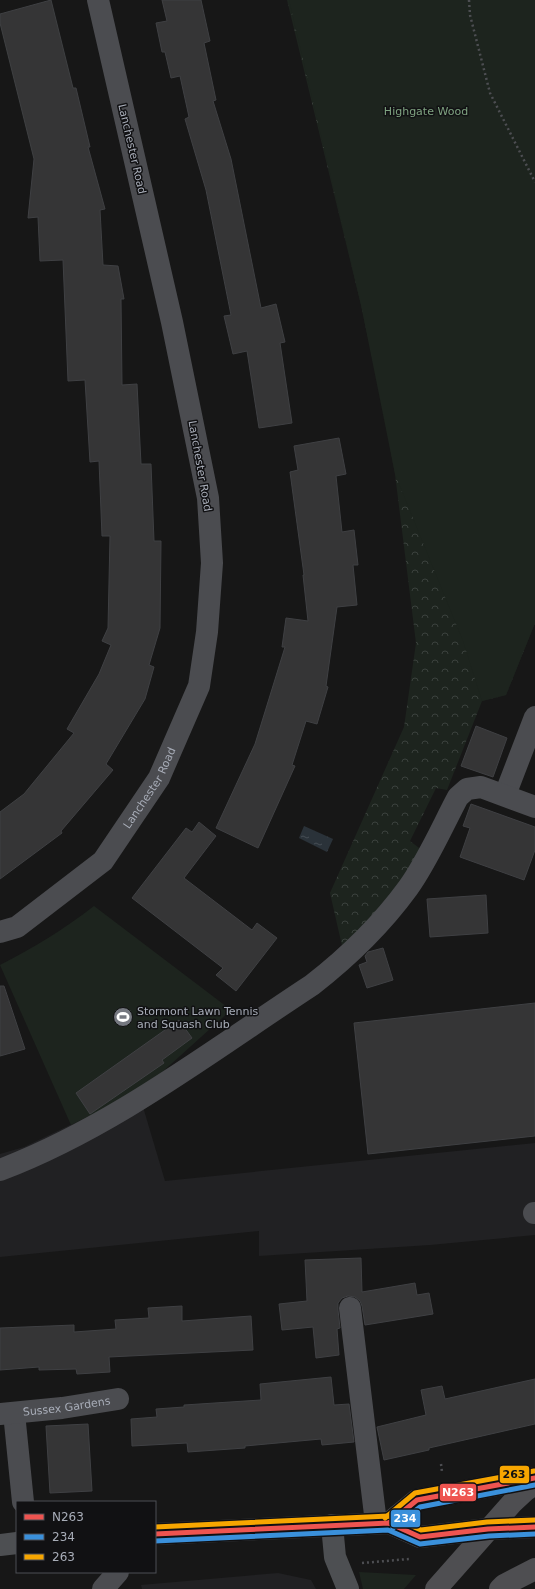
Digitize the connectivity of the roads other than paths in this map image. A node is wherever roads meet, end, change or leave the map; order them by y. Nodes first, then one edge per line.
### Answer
1 (98, 0) edge
2 (535, 717) edge
3 (505, 796) junction
4 (535, 807) edge
5 (0, 932) edge
6 (0, 1170) edge
7 (350, 1308) dead end
8 (118, 1399) dead end
9 (7, 1414) edge
10 (535, 1478) edge
11 (535, 1484) edge
12 (23, 1501) edge
13 (382, 1523) junction
14 (332, 1525) junction
15 (535, 1527) edge
16 (488, 1529) junction
17 (156, 1534) edge
18 (16, 1543) edge
19 (0, 1545) edge
20 (535, 1569) edge
21 (118, 1573) edge
22 (119, 1573) edge
23 (103, 1589) edge
24 (124, 1589) edge
25 (348, 1589) edge
26 (436, 1589) edge
27 (500, 1589) edge

1 - 5 street, Lanchester Road
2 - 3 street
3 - 4 street
3 - 6 street
7 - 13 street
8 - 9 street, Sussex Gardens
9 - 12 street, Sussex Gardens
10 - 13 main road
11 - 16 highway
13 - 14 main road
13 - 16 main road
14 - 17 main road
14 - 25 main road
15 - 16 main road
16 - 26 highway
18 - 19 main road
20 - 27 highway
21 - 23 street
22 - 24 street

